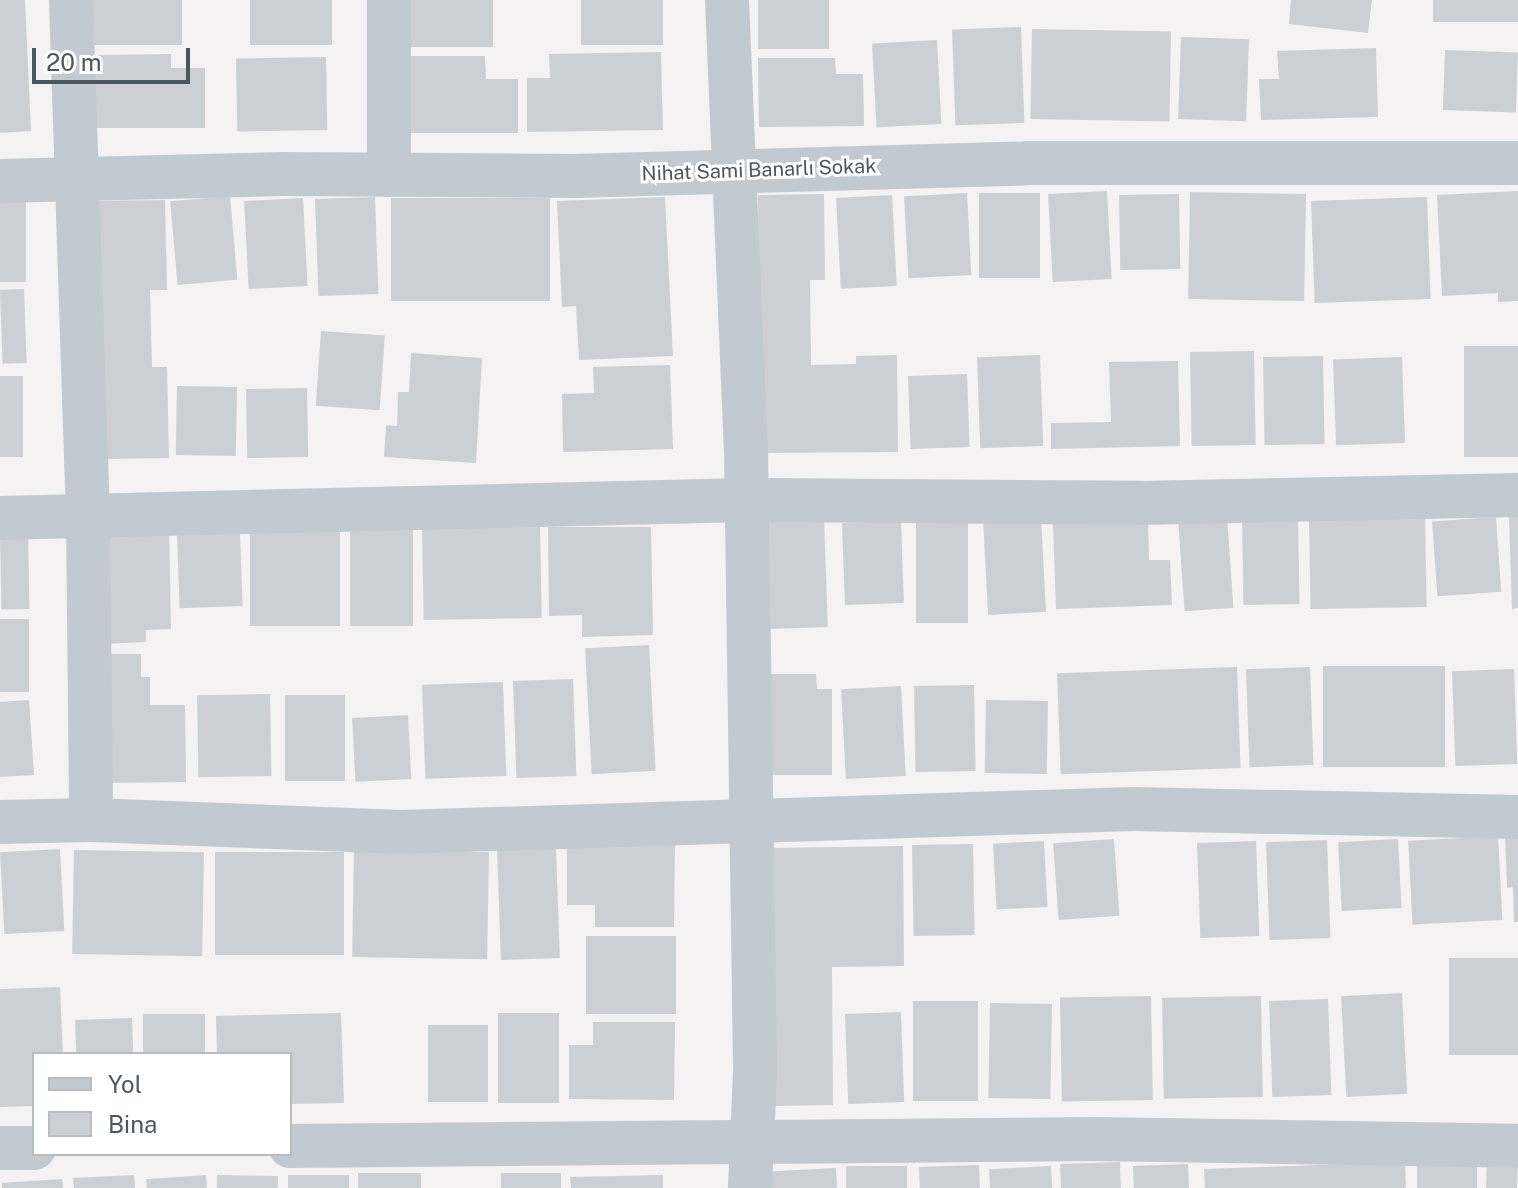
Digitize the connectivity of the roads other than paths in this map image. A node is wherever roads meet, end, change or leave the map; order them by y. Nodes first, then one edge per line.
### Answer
1 (71, 0) edge
2 (389, 0) edge
3 (727, 0) edge
4 (1518, 163) edge
5 (733, 170) junction
6 (389, 175) junction
7 (76, 180) junction
8 (0, 181) edge
9 (1518, 495) edge
10 (746, 500) junction
11 (0, 518) edge
12 (88, 519) junction
13 (1518, 817) edge
14 (91, 820) junction
15 (751, 821) junction
16 (0, 822) edge
17 (752, 1143) junction
18 (292, 1146) edge
19 (1518, 1146) edge
20 (0, 1148) edge
21 (32, 1148) edge
22 (750, 1188) edge

1 - 7 street
2 - 6 street
3 - 5 street
4 - 5 street, Nihat Sami Banarlı Sokak
5 - 6 street, Nihat Sami Banarlı Sokak
5 - 10 street
6 - 7 street, Nihat Sami Banarlı Sokak
7 - 8 street, Nihat Sami Banarlı Sokak
7 - 12 street
9 - 10 street
10 - 12 street
10 - 15 street
11 - 12 street
12 - 14 street
13 - 15 street
14 - 15 street
14 - 16 street
15 - 17 street
17 - 18 street
17 - 19 street
17 - 22 street
20 - 21 street

